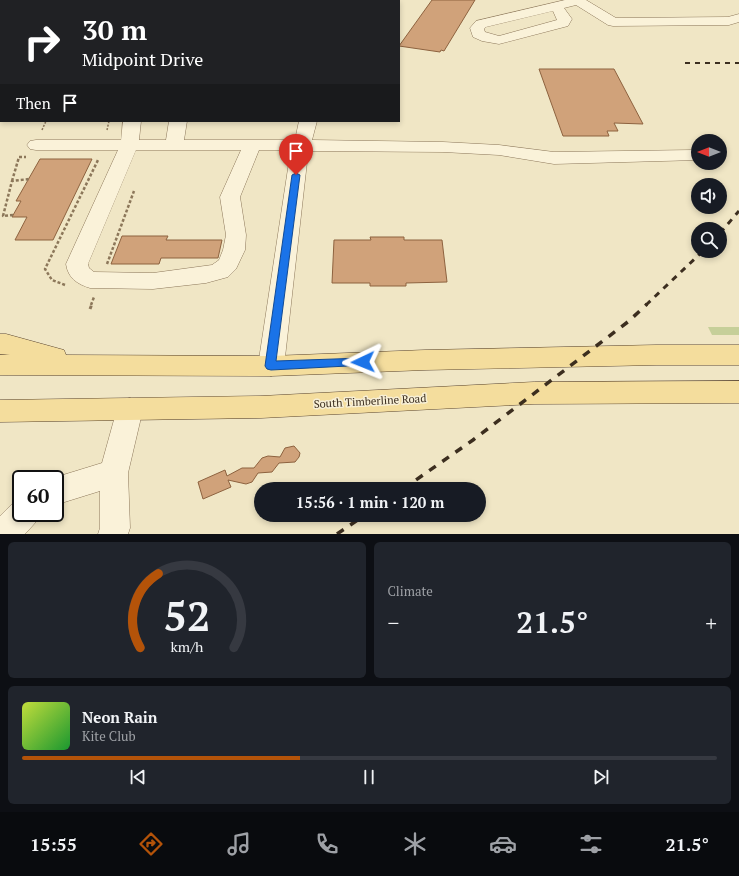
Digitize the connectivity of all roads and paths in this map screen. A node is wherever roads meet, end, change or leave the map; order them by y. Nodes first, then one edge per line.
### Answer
1 (577, 0) edge
2 (556, 6) junction
3 (739, 18) edge
4 (132, 122) edge
5 (178, 122) edge
6 (308, 122) edge
7 (36, 144) dead end
8 (174, 144) junction
9 (129, 145) junction
10 (252, 145) junction
11 (302, 145) junction
12 (691, 156) edge
13 (29, 179) dead end
14 (134, 191) dead end
15 (14, 215) dead end
16 (107, 264) dead end
17 (2, 351) edge
18 (739, 355) edge
19 (271, 366) junction
20 (739, 392) edge
21 (130, 409) junction
22 (3, 411) edge
23 (114, 473) junction
24 (64, 488) edge
25 (15, 522) edge
26 (4, 534) edge
27 (113, 534) edge

1 - 2 street
1 - 3 street
2 - 2 street
4 - 9 street
5 - 8 street
6 - 11 street
7 - 9 street
8 - 9 street
8 - 10 street
9 - 10 street
10 - 11 street
11 - 12 street
11 - 19 street
13 - 15 path
14 - 16 path
17 - 19 main road
18 - 19 main road
20 - 21 main road, South Timberline Road
21 - 22 main road, South Timberline Road
21 - 23 street
23 - 24 street
23 - 27 street
25 - 26 street

